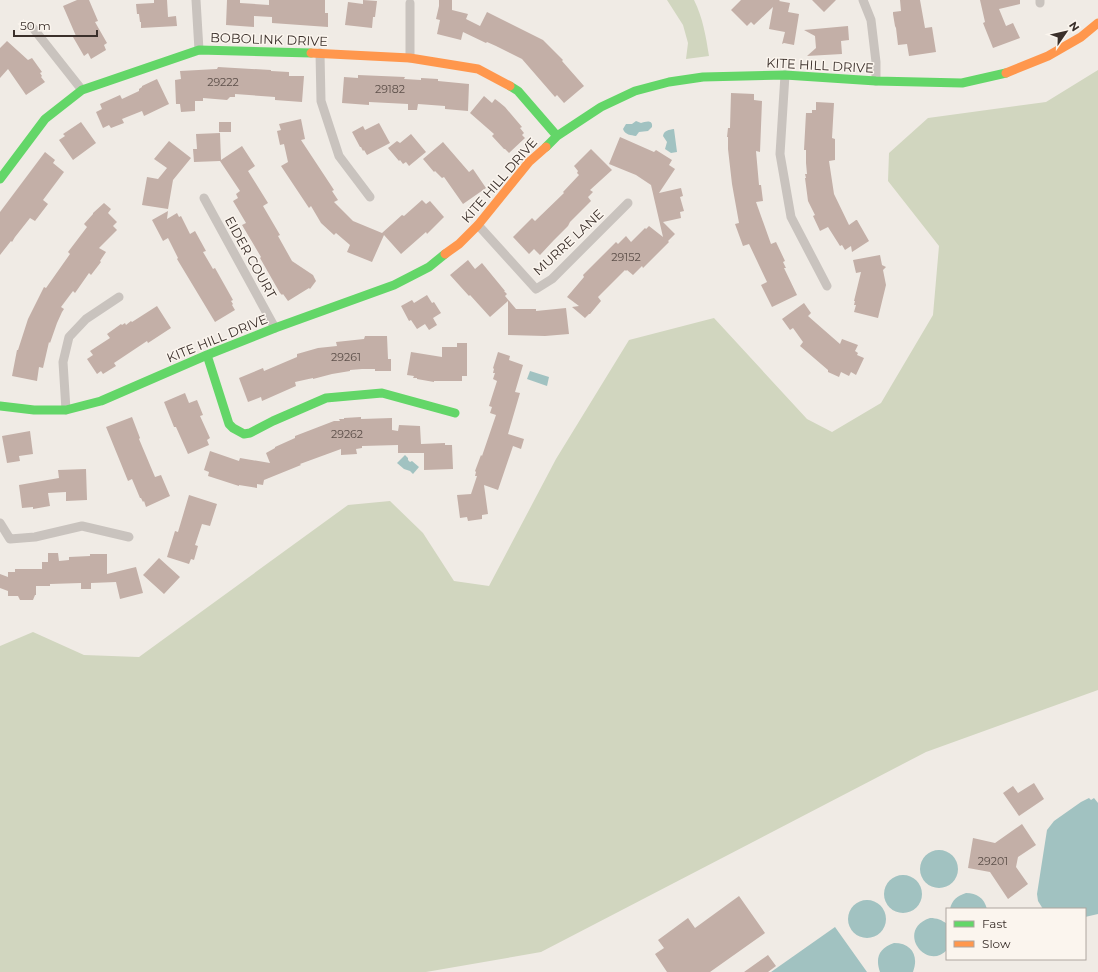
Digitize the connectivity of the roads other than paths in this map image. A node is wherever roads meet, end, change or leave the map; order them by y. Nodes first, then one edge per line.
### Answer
1 (196, 0) edge
2 (863, 0) edge
3 (410, 3) dead end
4 (1098, 23) edge
5 (33, 28) dead end
6 (199, 50) junction
7 (320, 53) junction
8 (410, 58) junction
9 (785, 75) junction
10 (876, 81) junction
11 (82, 90) junction
12 (557, 136) junction
13 (0, 179) edge
14 (370, 197) dead end
15 (204, 198) dead end
16 (628, 203) dead end
17 (478, 225) junction
18 (827, 286) dead end
19 (119, 297) dead end
20 (275, 328) junction
21 (207, 355) junction
22 (0, 406) edge
23 (66, 410) junction
24 (455, 413) dead end
25 (0, 524) edge
26 (129, 537) dead end

1 - 6 street
2 - 10 street
3 - 8 street
4 - 10 street, KITE HILL DRIVE
5 - 11 street
6 - 7 street, BOBOLINK DRIVE
6 - 11 street, BOBOLINK DRIVE
7 - 8 street, BOBOLINK DRIVE
7 - 14 street
8 - 12 street, BOBOLINK DRIVE
9 - 10 street, KITE HILL DRIVE
9 - 12 street, KITE HILL DRIVE
9 - 18 street
11 - 13 street, BOBOLINK DRIVE
12 - 17 street, KITE HILL DRIVE
15 - 20 street, EIDER COURT
16 - 17 street, MURRE LANE
17 - 20 street, KITE HILL DRIVE
19 - 23 street
20 - 21 street, KITE HILL DRIVE
21 - 23 street, KITE HILL DRIVE
21 - 24 street
22 - 23 street, KITE HILL DRIVE
25 - 26 street

